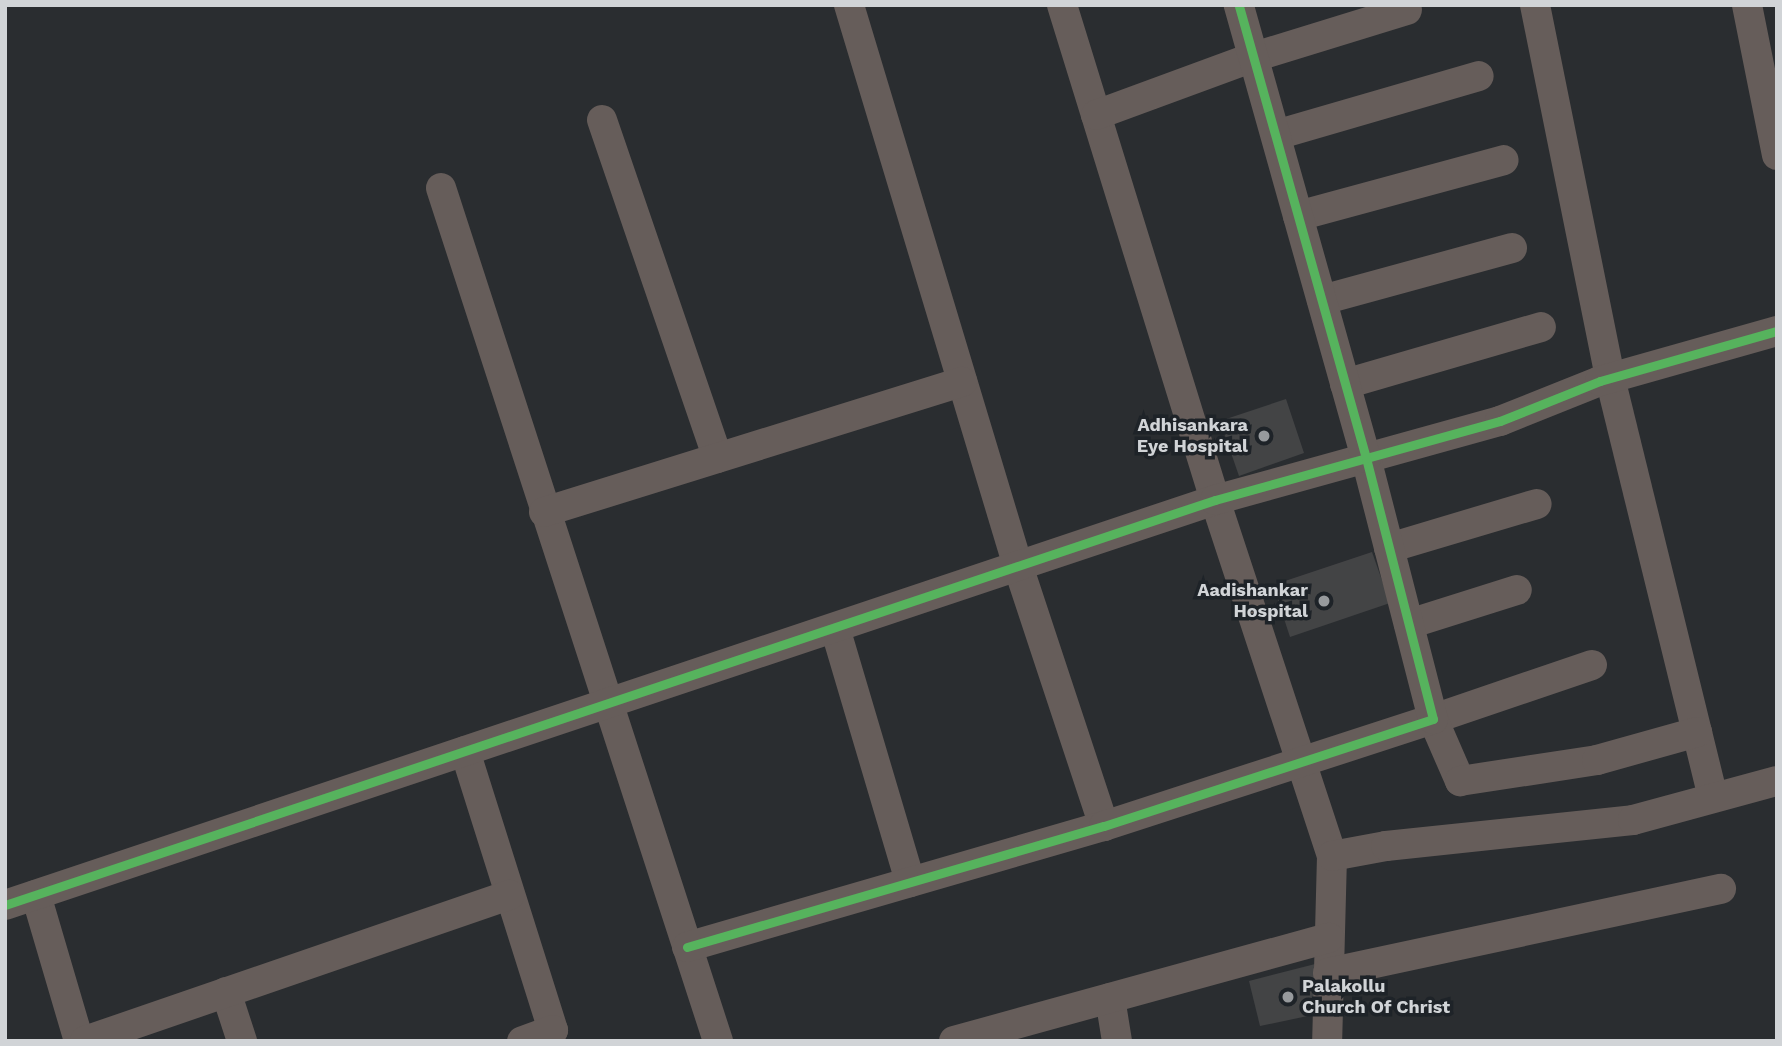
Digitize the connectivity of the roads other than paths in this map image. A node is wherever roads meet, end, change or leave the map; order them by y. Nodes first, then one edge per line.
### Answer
1 (849, 5) edge
2 (1062, 5) edge
3 (1239, 5) edge
4 (1535, 5) edge
5 (1747, 5) edge
6 (1407, 10) dead end
7 (1254, 57) junction
8 (1479, 76) dead end
9 (1096, 114) junction
10 (602, 120) dead end
11 (1276, 135) junction
12 (1777, 155) edge
13 (1504, 160) dead end
14 (441, 188) dead end
15 (1298, 216) junction
16 (1512, 248) dead end
17 (1321, 300) junction
18 (1541, 327) dead end
19 (1777, 331) edge
20 (1610, 379) junction
21 (962, 382) junction
22 (1345, 384) junction
23 (718, 458) junction
24 (1366, 458) junction
25 (1215, 500) junction
26 (1536, 504) dead end
27 (544, 512) junction
28 (1389, 548) junction
29 (1018, 566) junction
30 (1517, 590) dead end
31 (1409, 624) junction
32 (835, 628) junction
33 (1592, 665) dead end
34 (606, 704) junction
35 (1433, 719) junction
36 (1697, 732) junction
37 (465, 751) junction
38 (1302, 764) junction
39 (1777, 781) edge
40 (1713, 797) junction
41 (1104, 826) junction
42 (1332, 856) junction
43 (910, 882) junction
44 (1721, 889) dead end
45 (36, 895) junction
46 (510, 895) junction
47 (5, 905) edge
48 (1329, 938) junction
49 (687, 947) junction
50 (1328, 973) junction
51 (226, 992) junction
52 (1110, 998) junction
53 (79, 1041) edge
54 (85, 1041) edge
55 (242, 1041) edge
56 (522, 1041) edge
57 (718, 1041) edge
58 (954, 1041) edge
59 (1117, 1041) edge
60 (1326, 1041) edge

1 - 21 street
2 - 9 street
3 - 7 street
4 - 20 street
5 - 12 street
6 - 7 street
7 - 9 street
7 - 11 street
8 - 11 street
9 - 25 street
10 - 23 street
11 - 15 street
13 - 15 street
14 - 27 street
15 - 17 street
16 - 17 street
17 - 22 street
18 - 22 street
19 - 20 street
20 - 24 street
20 - 36 street
21 - 23 street
21 - 29 street
22 - 24 street
23 - 27 street
24 - 25 street
24 - 28 street
25 - 29 street
25 - 38 street
26 - 28 street
27 - 34 street
28 - 31 street
29 - 32 street
29 - 41 street
30 - 31 street
31 - 35 street
32 - 34 street
32 - 43 street
33 - 35 street
34 - 37 street
34 - 49 street
35 - 36 street
35 - 38 street
36 - 40 street
37 - 45 street
37 - 46 street
38 - 41 street
38 - 42 street
39 - 40 street
40 - 42 street
41 - 43 street
42 - 48 street
43 - 49 street
44 - 50 street
45 - 47 street
45 - 53 street
46 - 51 street
46 - 56 street
48 - 50 street
48 - 52 street
49 - 57 street
50 - 60 street
51 - 54 street
51 - 55 street
52 - 58 street
52 - 59 street

